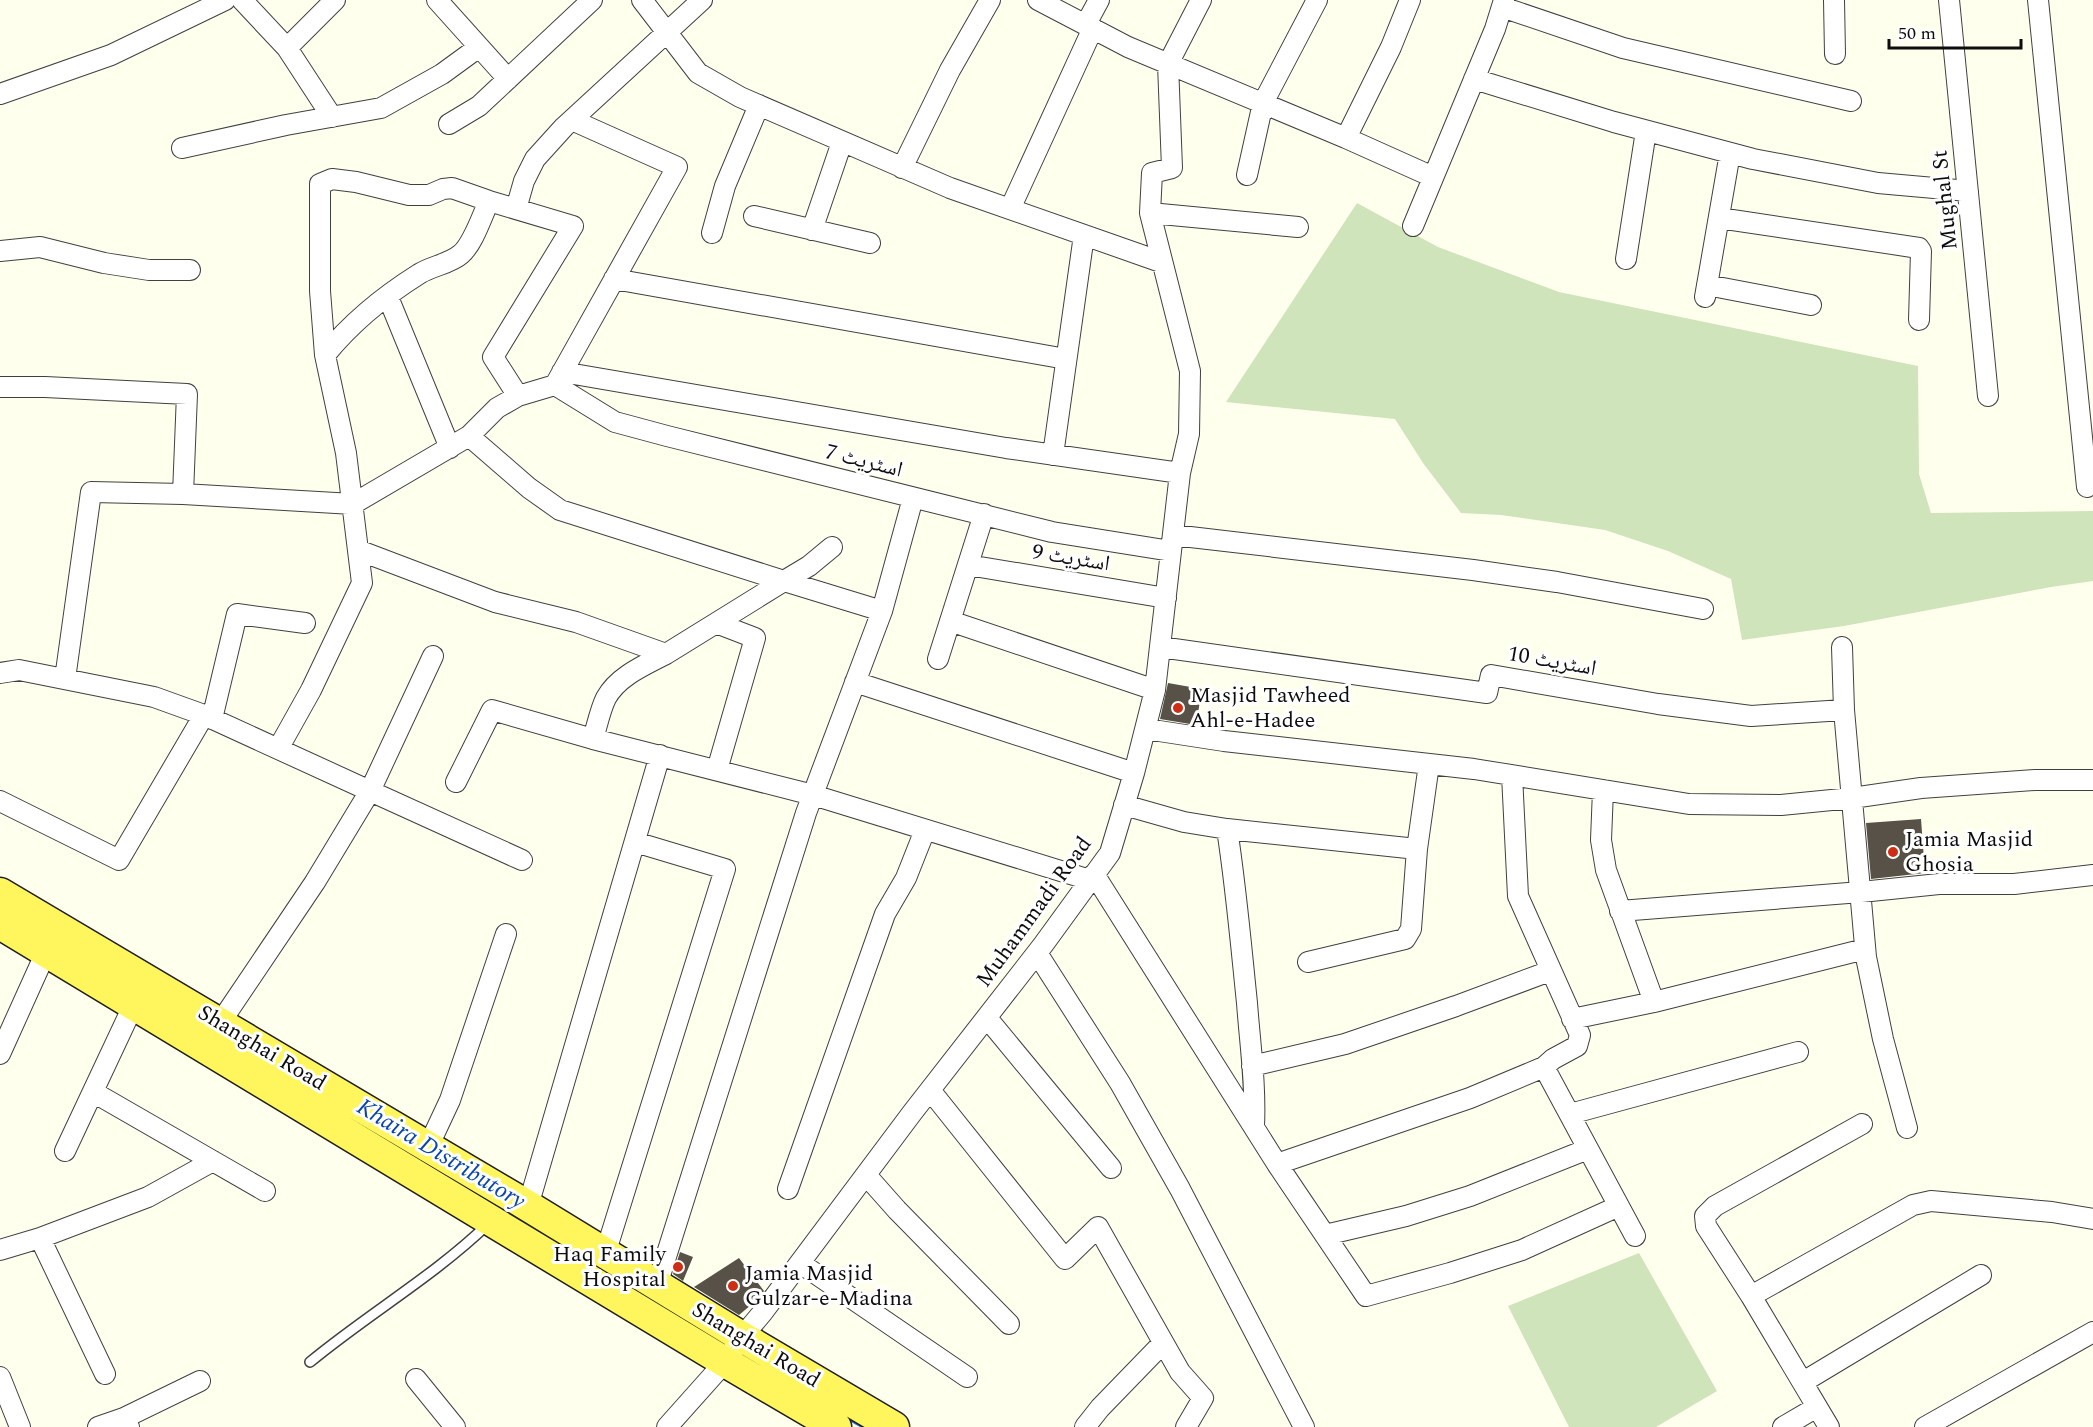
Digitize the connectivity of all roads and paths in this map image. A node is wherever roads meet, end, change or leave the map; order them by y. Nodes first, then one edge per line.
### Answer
1 (225, 0) edge
2 (242, 0) edge
3 (335, 0) edge
4 (438, 0) edge
5 (592, 0) edge
6 (642, 0) edge
7 (702, 0) edge
8 (990, 0) edge
9 (1040, 0) edge
10 (1099, 0) edge
11 (1201, 0) edge
12 (1317, 0) edge
13 (1410, 0) edge
14 (1834, 0) edge
15 (1949, 0) edge
16 (2038, 0) edge
17 (1503, 4) edge
18 (1090, 26) junction
19 (667, 32) junction
20 (479, 47) junction
21 (287, 48) junction
22 (1835, 54) dead end
23 (1168, 64) junction
24 (1474, 79) junction
25 (508, 80) junction
26 (0, 94) edge
27 (1851, 101) dead end
28 (1263, 104) junction
29 (759, 105) junction
30 (332, 117) junction
31 (572, 120) junction
32 (449, 124) dead end
33 (1646, 131) junction
34 (1346, 138) junction
35 (842, 142) junction
36 (182, 148) dead end
37 (1730, 153) junction
38 (902, 168) junction
39 (1247, 175) dead end
40 (1433, 177) junction
41 (1968, 190) junction
42 (489, 201) junction
43 (516, 209) junction
44 (1010, 209) junction
45 (1150, 213) junction
46 (754, 216) dead end
47 (1719, 218) junction
48 (1413, 226) dead end
49 (1298, 227) dead end
50 (812, 230) junction
51 (712, 233) dead end
52 (1084, 235) junction
53 (870, 243) dead end
54 (0, 251) edge
55 (1626, 259) dead end
56 (1161, 262) junction
57 (190, 270) dead end
58 (614, 279) junction
59 (388, 297) junction
60 (1811, 305) dead end
61 (1919, 320) dead end
62 (325, 355) junction
63 (1066, 359) junction
64 (559, 379) junction
65 (0, 387) edge
66 (518, 396) junction
67 (1988, 396) dead end
68 (469, 436) junction
69 (450, 448) junction
70 (1053, 455) junction
71 (1180, 472) junction
72 (2087, 487) dead end
73 (183, 494) junction
74 (913, 498) junction
75 (352, 504) junction
76 (984, 514) junction
77 (1172, 543) junction
78 (832, 547) dead end
79 (358, 550) junction
80 (968, 565) junction
81 (784, 581) junction
82 (1166, 598) junction
83 (1703, 609) dead end
84 (882, 611) junction
85 (950, 621) junction
86 (305, 623) dead end
87 (716, 623) junction
88 (1160, 647) junction
89 (1842, 647) dead end
90 (666, 654) junction
91 (433, 656) dead end
92 (938, 659) dead end
93 (0, 673) edge
94 (65, 679) junction
95 (855, 682) junction
96 (1155, 690) junction
97 (1844, 710) junction
98 (208, 717) junction
99 (1146, 729) junction
100 (592, 739) junction
101 (278, 749) junction
102 (660, 756) junction
103 (1428, 764) junction
104 (717, 770) junction
105 (1134, 773) junction
106 (1512, 775) junction
107 (2093, 780) edge
108 (456, 782) dead end
109 (370, 790) junction
110 (1603, 790) junction
111 (813, 795) junction
112 (1852, 798) junction
113 (0, 801) edge
114 (1124, 805) junction
115 (1227, 829) junction
116 (925, 830) junction
117 (635, 842) junction
118 (1417, 849) junction
119 (522, 860) dead end
120 (2093, 874) edge
121 (1092, 877) junction
122 (1861, 892) junction
123 (0, 893) edge
124 (1620, 911) junction
125 (0, 924) edge
126 (506, 934) dead end
127 (1865, 949) junction
128 (46, 952) junction
129 (1037, 953) junction
130 (1308, 962) dead end
131 (1550, 971) junction
132 (1654, 1002) junction
133 (134, 1004) junction
134 (987, 1018) junction
135 (1572, 1019) junction
136 (220, 1023) junction
137 (1798, 1052) dead end
138 (0, 1054) edge
139 (1252, 1066) junction
140 (1545, 1067) junction
141 (930, 1090) junction
142 (93, 1092) junction
143 (1570, 1114) junction
144 (1862, 1124) dead end
145 (1254, 1126) junction
146 (1907, 1128) dead end
147 (428, 1146) junction
148 (1588, 1149) junction
149 (65, 1151) dead end
150 (213, 1161) junction
151 (1277, 1164) junction
152 (1111, 1168) dead end
153 (866, 1175) junction
154 (788, 1189) dead end
155 (265, 1191) dead end
156 (528, 1206) junction
157 (1619, 1206) junction
158 (2093, 1219) edge
159 (492, 1220) junction
160 (1325, 1235) junction
161 (1635, 1236) dead end
162 (40, 1238) junction
163 (0, 1250) edge
164 (605, 1254) junction
165 (800, 1263) junction
166 (1981, 1275) dead end
167 (657, 1285) junction
168 (1752, 1296) junction
169 (1009, 1324) dead end
170 (2093, 1332) edge
171 (1163, 1343) junction
172 (734, 1350) junction
173 (310, 1362) dead end
174 (105, 1374) dead end
175 (0, 1377) edge
176 (967, 1377) dead end
177 (416, 1379) dead end
178 (200, 1381) dead end
179 (1803, 1382) junction
180 (1817, 1407) junction
181 (127, 1422) edge
182 (20, 1427) edge
183 (98, 1427) edge
184 (455, 1427) edge
185 (668, 1427) edge
186 (836, 1427) edge
187 (894, 1427) edge
188 (1085, 1427) edge
189 (1186, 1427) edge
190 (1304, 1427) edge
191 (1783, 1427) edge
192 (1829, 1427) edge
193 (1925, 1427) edge

1 - 26 street
2 - 21 street
3 - 21 street
4 - 20 street
5 - 25 street
6 - 19 street
7 - 19 street
8 - 38 street
9 - 18 street
10 - 18 street
11 - 23 street
12 - 28 street
13 - 34 street
14 - 22 street
15 - 41 street, Mughal St
16 - 72 street
17 - 24 street
17 - 27 street
18 - 23 street
18 - 44 street
19 - 29 street
19 - 31 street
20 - 25 street
20 - 30 street
21 - 30 street
23 - 28 street
23 - 45 street, Muhammadi Road
24 - 33 street
24 - 40 street
25 - 32 street
28 - 34 street
28 - 39 street
29 - 35 street
29 - 51 street
30 - 36 street
31 - 43 street
31 - 58 street
33 - 37 street
33 - 55 street
34 - 40 street
35 - 38 street
35 - 50 street
37 - 41 street
37 - 47 street
38 - 44 street
40 - 48 street
41 - 67 street, Mughal St
42 - 43 street
42 - 59 street
42 - 62 street
43 - 66 street
44 - 52 street
45 - 49 street
45 - 56 street, Muhammadi Road
46 - 50 street
47 - 60 street
47 - 61 street
50 - 53 street
52 - 56 street
52 - 63 street
54 - 57 street
56 - 71 street, Muhammadi Road
58 - 63 street
58 - 64 street
59 - 62 street
59 - 69 street
62 - 75 street
63 - 70 street
64 - 66 street
64 - 70 street
64 - 74 street, اسٹریٹ 7
65 - 73 street
66 - 68 street
68 - 69 street
68 - 81 street
69 - 75 street
70 - 71 street
71 - 77 street, Muhammadi Road
73 - 75 street
73 - 94 street
74 - 76 street, اسٹریٹ 7
74 - 84 street
75 - 79 street
76 - 77 street, اسٹریٹ 7
76 - 80 street
77 - 82 street, Muhammadi Road
77 - 83 street, اسٹریٹ 7
78 - 81 street
79 - 90 street
79 - 101 street
80 - 82 street, اسٹریٹ 9
80 - 85 street
81 - 84 street
81 - 87 street
82 - 88 street, Muhammadi Road
84 - 95 street
85 - 92 street
85 - 96 street
86 - 98 street
87 - 90 street
87 - 104 street
88 - 96 street, Muhammadi Road
88 - 97 street, اسٹریٹ 10
89 - 97 street
90 - 100 street
91 - 109 street
93 - 94 street
94 - 98 street
95 - 105 street
95 - 111 street
96 - 99 street, Muhammadi Road
97 - 112 street
98 - 101 street
98 - 113 street
99 - 103 street
99 - 105 street, Muhammadi Road
100 - 102 street
100 - 108 street
101 - 109 street
102 - 104 street
102 - 117 street
103 - 106 street
103 - 118 street
104 - 111 street
105 - 114 street, Muhammadi Road
106 - 110 street
106 - 131 street
107 - 112 street
109 - 119 street
109 - 136 street
110 - 112 street
110 - 124 street
111 - 116 street
111 - 167 street
112 - 122 street
114 - 115 street
114 - 121 street, Muhammadi Road
115 - 118 street
115 - 139 street
116 - 121 street
116 - 154 street
117 - 156 street
117 - 164 street
118 - 130 street
120 - 122 street
121 - 129 street, Muhammadi Road
121 - 145 street
122 - 124 street
122 - 127 street
123 - 136 main road, Shanghai Road
124 - 132 street
125 - 128 main road, Shanghai Road
126 - 147 street
127 - 132 street
127 - 146 street
128 - 133 main road, Shanghai Road
128 - 138 street
129 - 134 street, Muhammadi Road
129 - 190 street
131 - 135 street
131 - 139 street
132 - 135 street
133 - 142 street
133 - 159 main road, Shanghai Road
134 - 141 street, Muhammadi Road
134 - 152 street
135 - 140 street
136 - 147 main road, Shanghai Road
137 - 143 street
139 - 145 street
140 - 143 street
140 - 151 street
141 - 153 street, Muhammadi Road
141 - 171 street
142 - 149 street
142 - 150 street
143 - 148 street
144 - 168 street
145 - 151 street
147 - 156 main road, Shanghai Road
148 - 157 street
148 - 160 street
150 - 155 street
150 - 162 street
151 - 160 street
153 - 165 street, Muhammadi Road
153 - 169 street
156 - 164 main road, Shanghai Road
157 - 160 street
157 - 161 street
158 - 168 street
159 - 172 main road, Shanghai Road
159 - 173 lane
162 - 163 street
162 - 174 street
164 - 167 main road, Shanghai Road
165 - 172 street, Muhammadi Road
165 - 176 street
166 - 179 street
167 - 172 main road, Shanghai Road
168 - 179 street
170 - 193 street
171 - 188 street
171 - 189 street
172 - 185 street, Muhammadi Road
172 - 186 main road, Shanghai Road
172 - 187 main road, Shanghai Road
175 - 182 street
177 - 184 street
178 - 181 street
179 - 180 street
180 - 191 street
180 - 192 street
181 - 183 street

